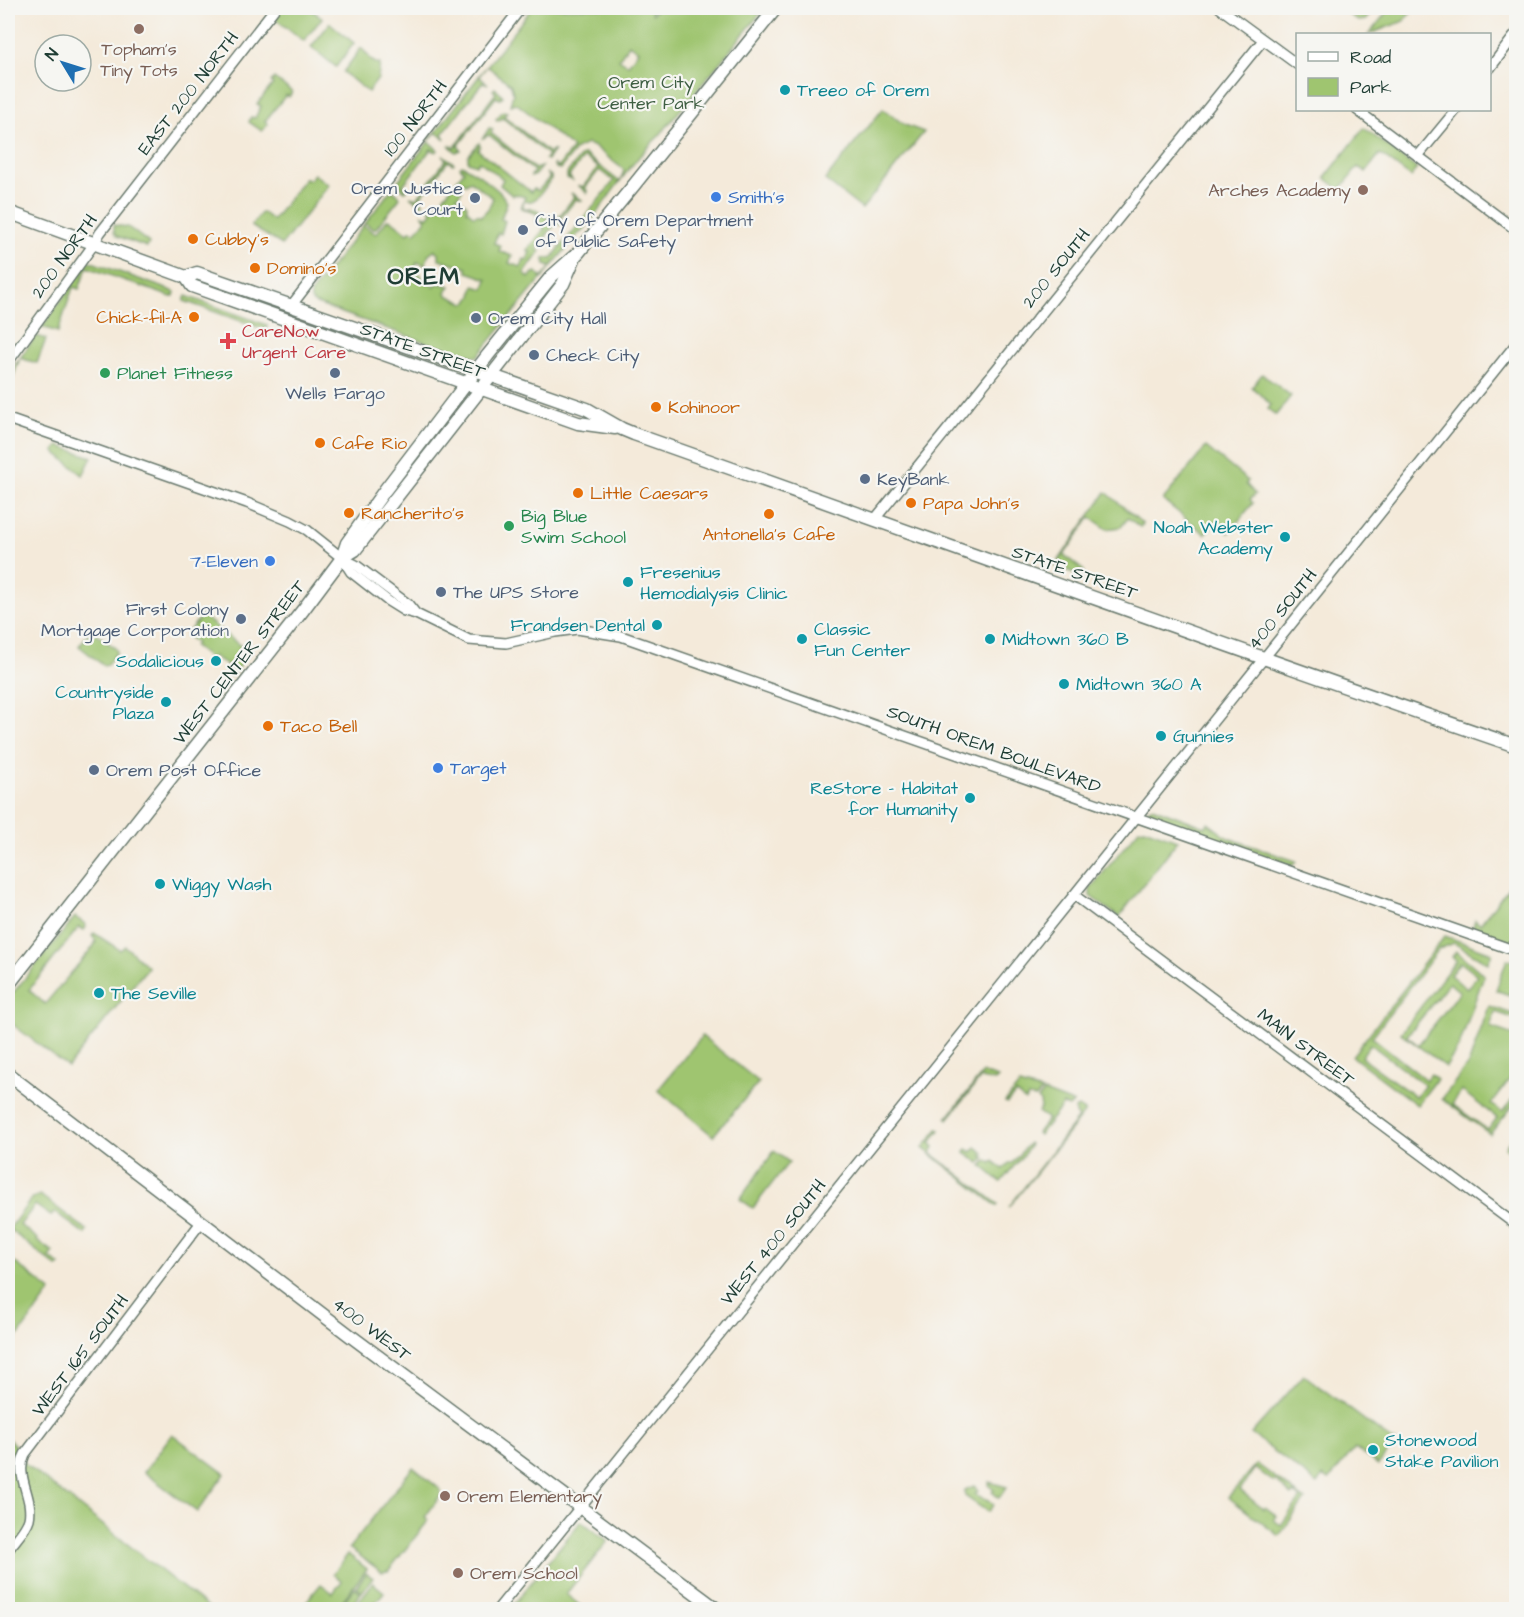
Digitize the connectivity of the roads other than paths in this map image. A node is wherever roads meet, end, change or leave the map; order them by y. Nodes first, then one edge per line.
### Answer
1 (275, 8) edge
2 (521, 8) edge
3 (776, 8) edge
4 (1220, 8) edge
5 (1516, 34) edge
6 (1263, 40) junction
7 (1296, 64) edge
8 (1491, 67) edge
9 (1357, 111) edge
10 (1455, 111) edge
11 (1418, 156) junction
12 (149, 171) joint
13 (8, 212) edge
14 (1516, 230) edge
15 (94, 244) junction
16 (578, 253) junction
17 (186, 277) junction
18 (291, 306) junction
19 (260, 311) junction
20 (1516, 344) edge
21 (8, 362) edge
22 (477, 370) junction
23 (491, 375) junction
24 (465, 385) junction
25 (480, 390) junction
26 (8, 419) edge
27 (622, 429) junction
28 (875, 519) junction
29 (342, 558) junction
30 (1264, 658) junction
31 (1516, 746) edge
32 (1136, 817) junction
33 (1074, 895) junction
34 (1516, 951) edge
35 (8, 985) edge
36 (8, 1074) edge
37 (202, 1221) junction
38 (1516, 1226) edge
39 (579, 1508) junction
40 (8, 1550) edge
41 (497, 1610) edge
42 (718, 1610) edge

1 - 12 street, EAST 200 NORTH
2 - 18 street, 100 NORTH
3 - 16 main road
4 - 6 street
5 - 8 street
6 - 7 street
6 - 28 street, 200 SOUTH
9 - 11 street
10 - 11 street
11 - 14 street
12 - 15 street, 200 NORTH
13 - 15 main road, STATE STREET
15 - 17 main road, STATE STREET
15 - 21 street, 200 NORTH
16 - 22 main road, WEST CENTER STREET
16 - 23 main road, WEST CENTER STREET
17 - 18 main road, STATE STREET
17 - 19 main road, STATE STREET
18 - 19 main road
18 - 22 main road, STATE STREET
19 - 24 main road, STATE STREET
20 - 30 street, 400 SOUTH
22 - 23 main road, STATE STREET
22 - 24 main road, WEST CENTER STREET
23 - 25 main road, WEST CENTER STREET
23 - 27 main road, STATE STREET
24 - 25 main road, STATE STREET
24 - 29 main road, WEST CENTER STREET
25 - 27 main road, STATE STREET
25 - 29 main road, WEST CENTER STREET
26 - 29 street, SOUTH OREM BOULEVARD
27 - 28 main road, STATE STREET
28 - 30 main road, STATE STREET
29 - 32 street, SOUTH OREM BOULEVARD
29 - 35 main road, WEST CENTER STREET
30 - 31 main road, STATE STREET
30 - 32 street, 400 SOUTH
32 - 33 street, 400 SOUTH
32 - 34 street, SOUTH OREM BOULEVARD
33 - 38 street, MAIN STREET
33 - 39 street, WEST 400 SOUTH
36 - 37 main road, 400 WEST
37 - 39 main road, 400 WEST
37 - 40 street, WEST 165 SOUTH
39 - 41 street, WEST 400 SOUTH
39 - 42 main road, 400 WEST

